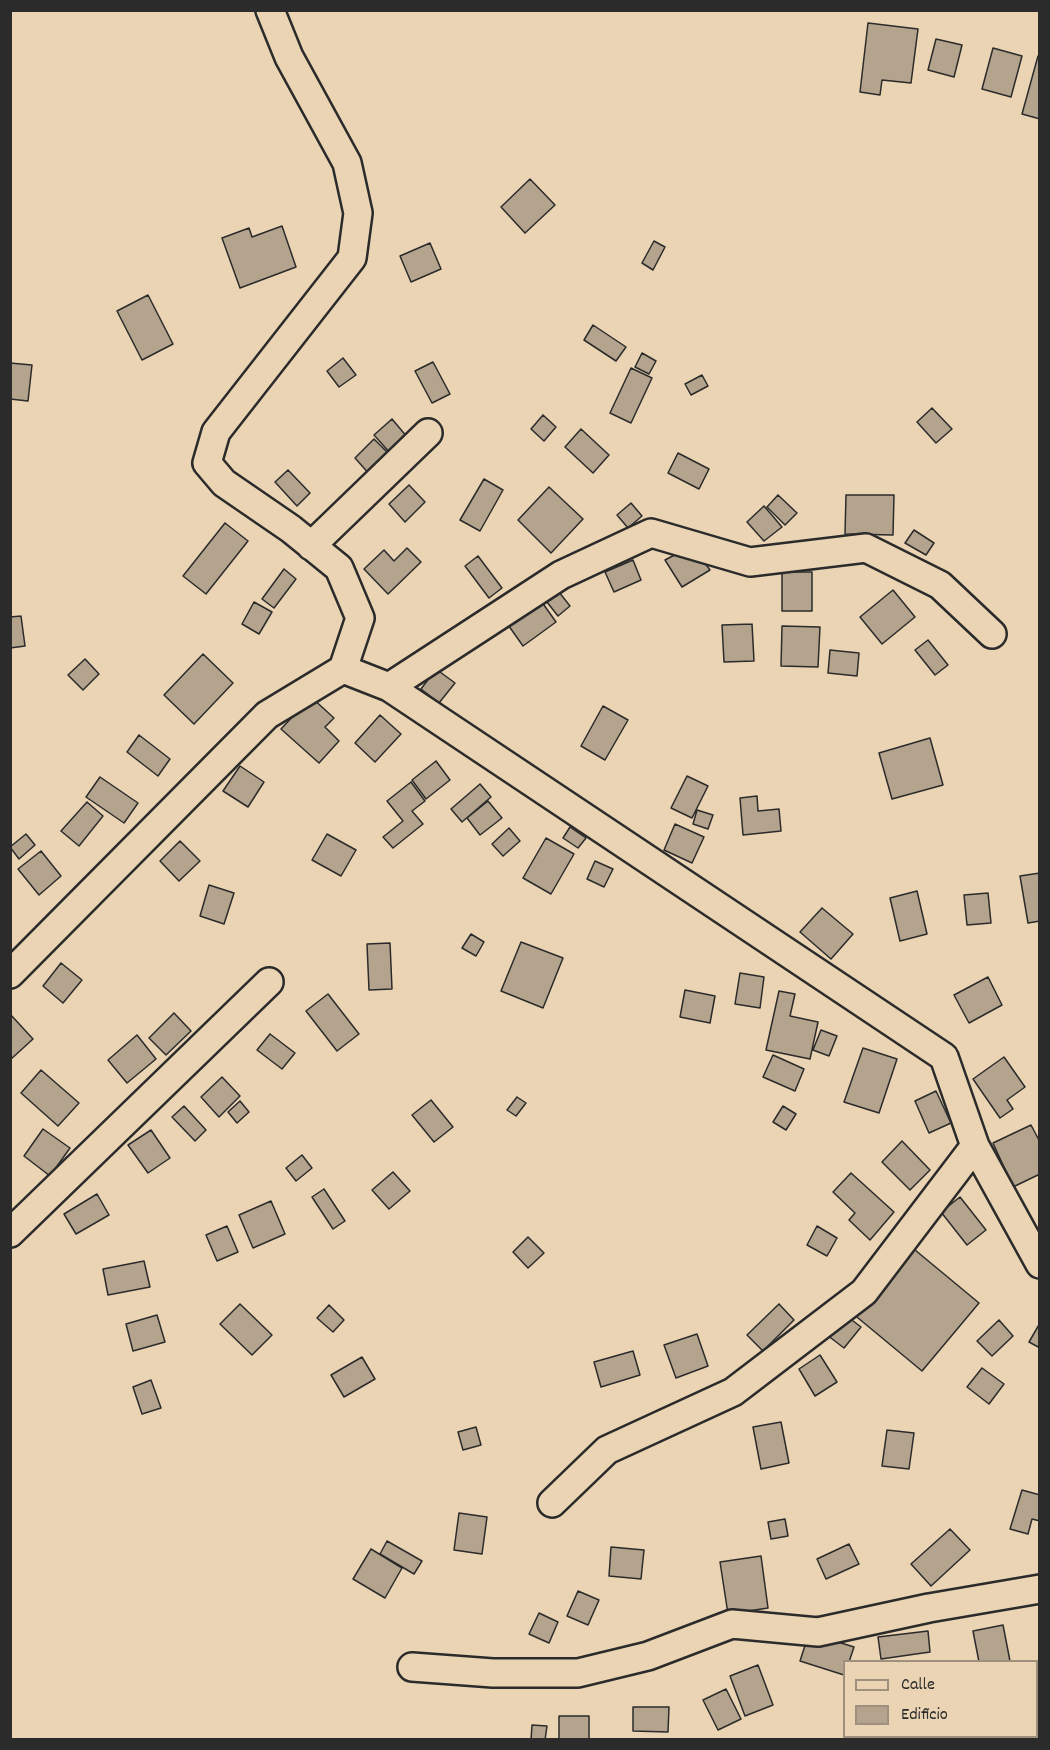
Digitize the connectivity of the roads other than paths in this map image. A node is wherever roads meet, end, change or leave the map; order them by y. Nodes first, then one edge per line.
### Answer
1 (270, 10) edge
2 (428, 433) dead end
3 (311, 546) junction
4 (992, 634) dead end
5 (343, 669) junction
6 (389, 687) junction
7 (10, 974) edge
8 (269, 982) dead end
9 (975, 1146) junction
10 (10, 1233) edge
11 (1040, 1264) edge
12 (552, 1503) dead end
13 (1040, 1589) edge
14 (412, 1667) dead end

1 - 3 street
2 - 3 street
3 - 5 street
4 - 6 street
5 - 6 street
5 - 7 street
6 - 9 street
8 - 10 street
9 - 11 street
9 - 12 street
13 - 14 street

